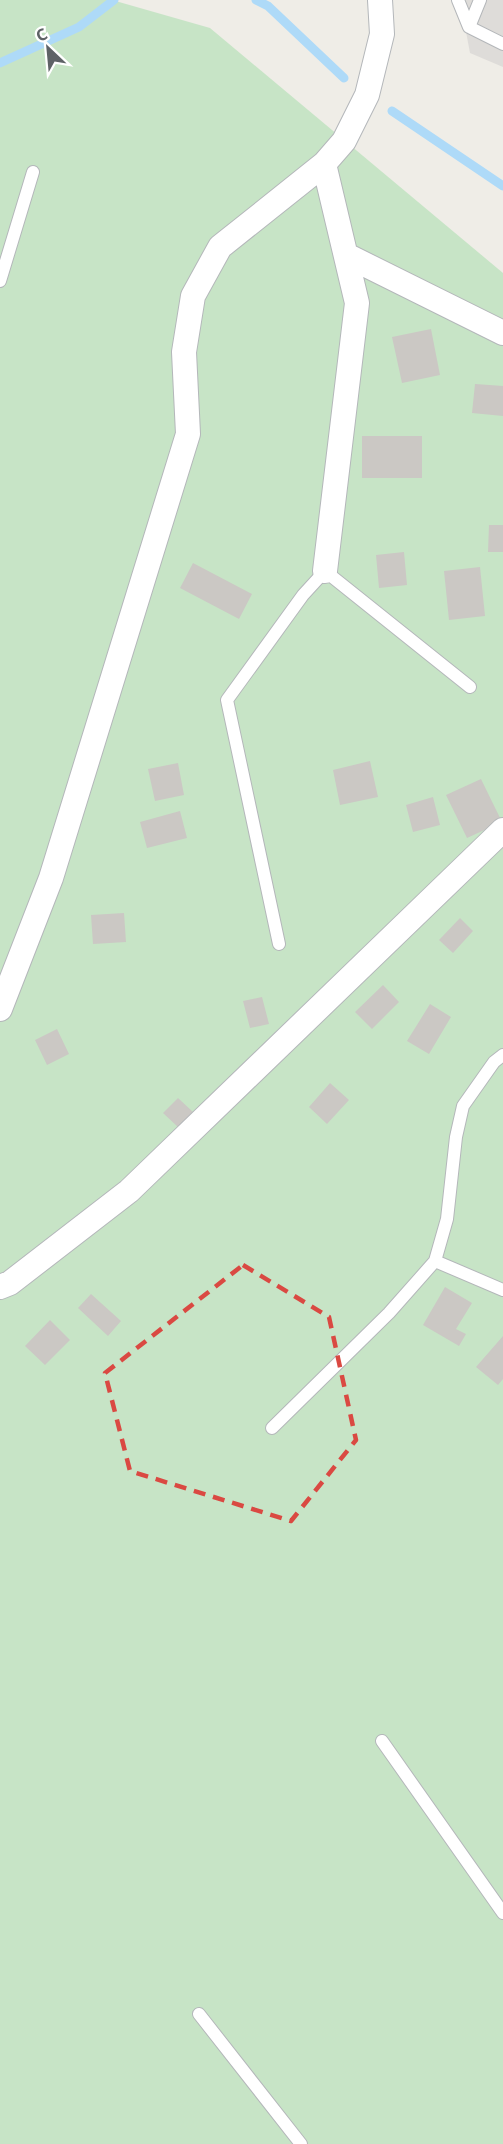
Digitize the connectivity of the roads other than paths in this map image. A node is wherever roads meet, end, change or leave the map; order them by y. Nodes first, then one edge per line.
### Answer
1 (380, 0) edge
2 (458, 0) edge
3 (480, 0) edge
4 (469, 27) junction
5 (503, 44) edge
6 (324, 164) junction
7 (33, 172) dead end
8 (346, 255) junction
9 (0, 281) edge
10 (503, 333) edge
11 (325, 571) junction
12 (470, 687) dead end
13 (503, 830) edge
14 (279, 944) dead end
15 (0, 1009) edge
16 (503, 1055) edge
17 (435, 1260) junction
18 (0, 1287) edge
19 (503, 1290) edge
20 (272, 1428) dead end
21 (382, 1741) dead end
22 (503, 1913) edge
23 (199, 2014) dead end
24 (301, 2144) edge

1 - 6 street
2 - 4 lane
3 - 4 lane
4 - 5 lane
6 - 8 street
6 - 15 street
7 - 9 lane
8 - 10 street
8 - 11 street
11 - 12 lane
11 - 14 lane
13 - 18 street
16 - 17 lane
17 - 19 lane
17 - 20 lane
21 - 22 lane
23 - 24 lane

